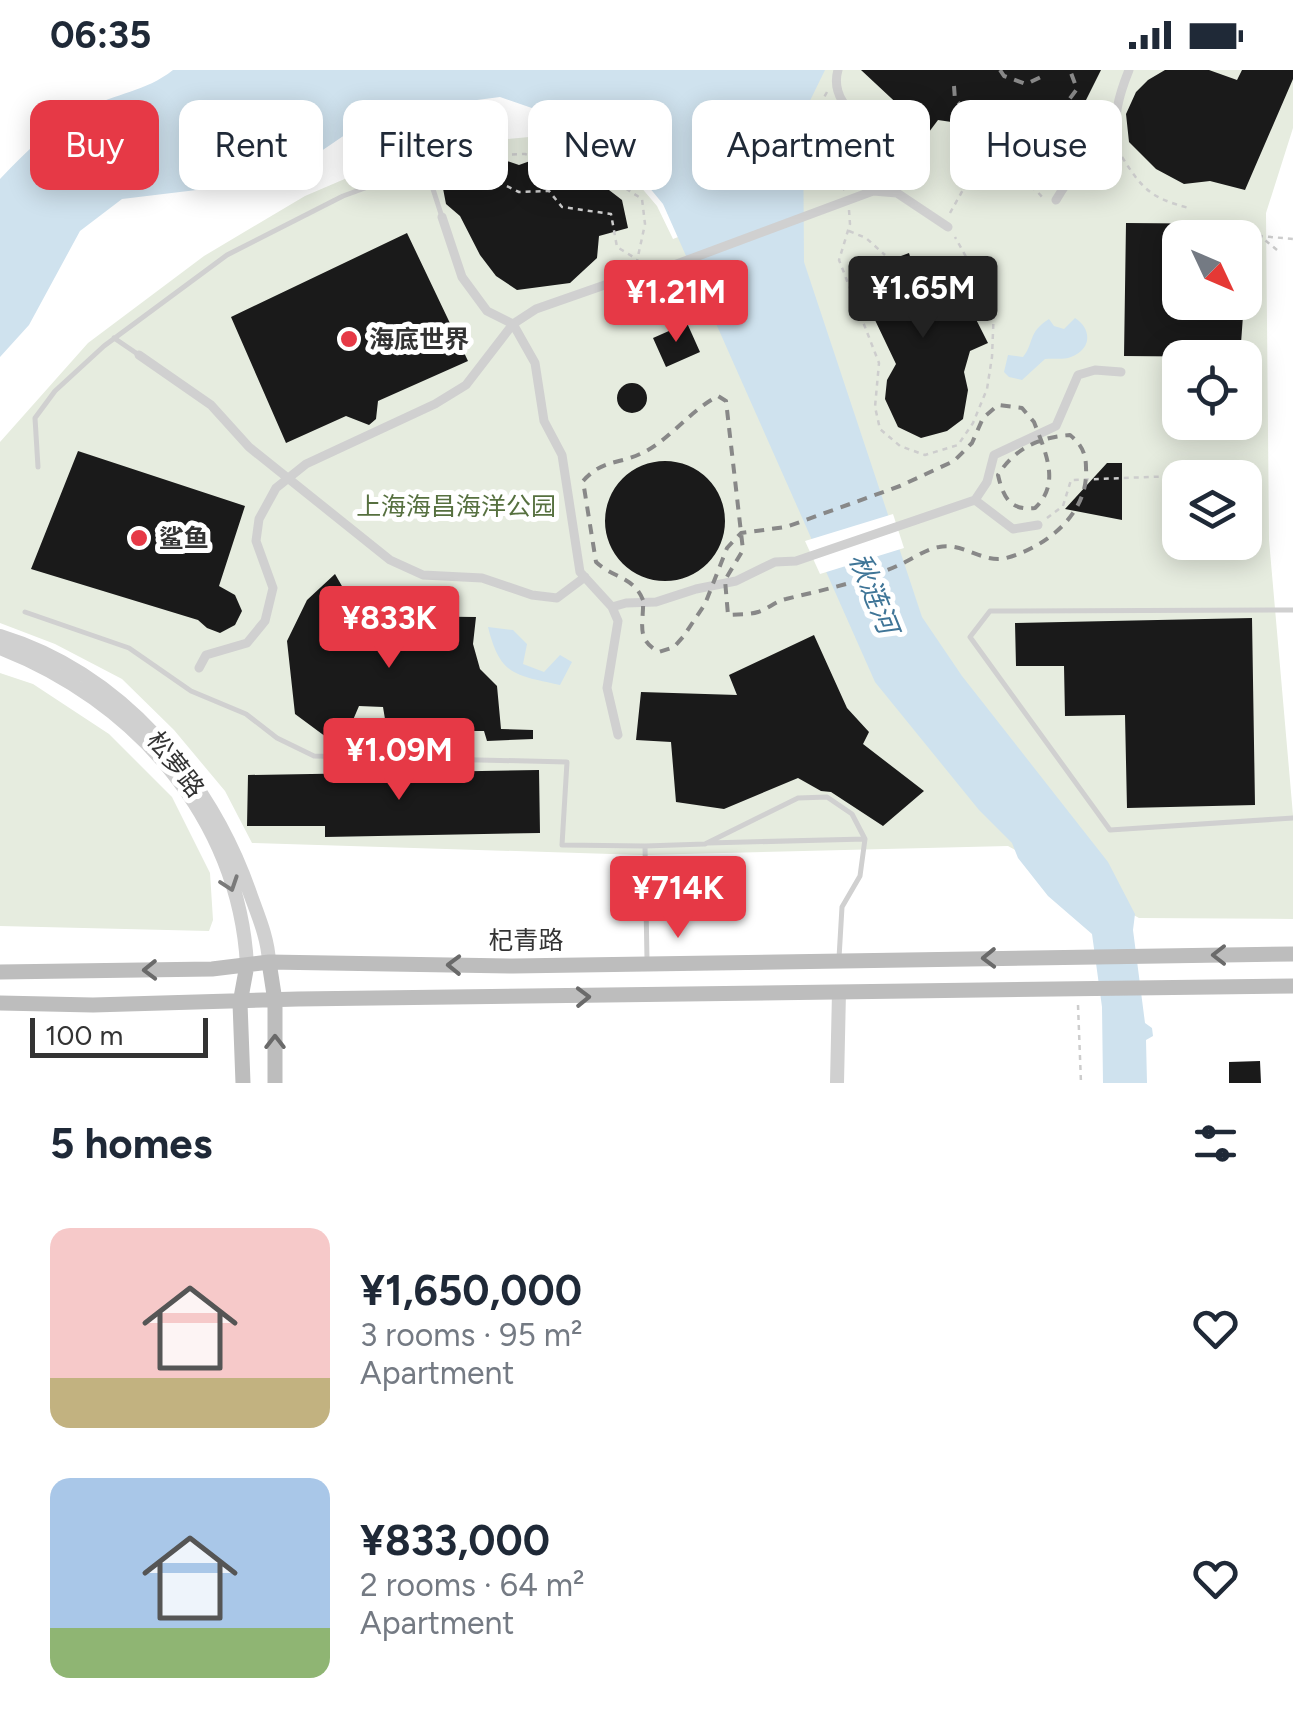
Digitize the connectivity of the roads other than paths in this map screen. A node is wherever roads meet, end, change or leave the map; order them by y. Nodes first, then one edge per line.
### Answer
1 (1129, 70) edge
2 (836, 74) edge
3 (359, 190) edge
4 (433, 190) edge
5 (872, 191) junction
6 (1056, 200) dead end
7 (442, 216) joint
8 (945, 225) road end
9 (513, 324) junction
10 (114, 338) junction
11 (139, 355) joint
12 (1121, 372) dead end
13 (38, 468) dead end
14 (290, 477) junction
15 (975, 500) junction
16 (1038, 525) road end
17 (585, 578) junction
18 (612, 608) junction
19 (1293, 610) edge
20 (25, 612) dead end
21 (0, 636) edge
22 (0, 648) edge
23 (200, 668) dead end
24 (618, 734) dead end
25 (1293, 818) edge
26 (866, 839) junction
27 (704, 844) junction
28 (645, 846) junction
29 (1293, 954) edge
30 (839, 961) junction
31 (269, 962) junction
32 (647, 964) junction
33 (247, 965) junction
34 (0, 972) edge
35 (1293, 986) edge
36 (838, 992) junction
37 (275, 1001) junction
38 (240, 1002) junction
39 (0, 1003) edge
40 (244, 1083) edge
41 (275, 1083) edge
42 (838, 1083) edge

1 - 6 street
2 - 5 street
3 - 10 lane
4 - 7 lane
5 - 8 street
5 - 9 street
7 - 9 street
9 - 14 street
9 - 17 street
10 - 11 lane
10 - 13 lane
11 - 14 street
12 - 15 street
14 - 17 street
14 - 23 street
15 - 16 street
15 - 18 street
17 - 18 street
18 - 24 street
19 - 25 lane
20 - 28 lane
21 - 31 street, 松萝路
22 -> 33 street, 松萝路
26 - 27 lane
26 - 27 lane
26 - 30 lane
27 - 28 lane
28 - 32 lane
29 -> 30 main road, 杞青路
30 - 32 main road, 杞青路
32 -> 31 main road, 杞青路
31 - 33 main road, 杞青路
31 - 37 main road
33 -> 34 main road, 杞青路
33 - 38 main road
35 - 36 main road
37 -> 36 main road
36 - 42 street
37 - 38 main road
41 -> 37 main road
38 - 39 main road
38 - 40 main road

